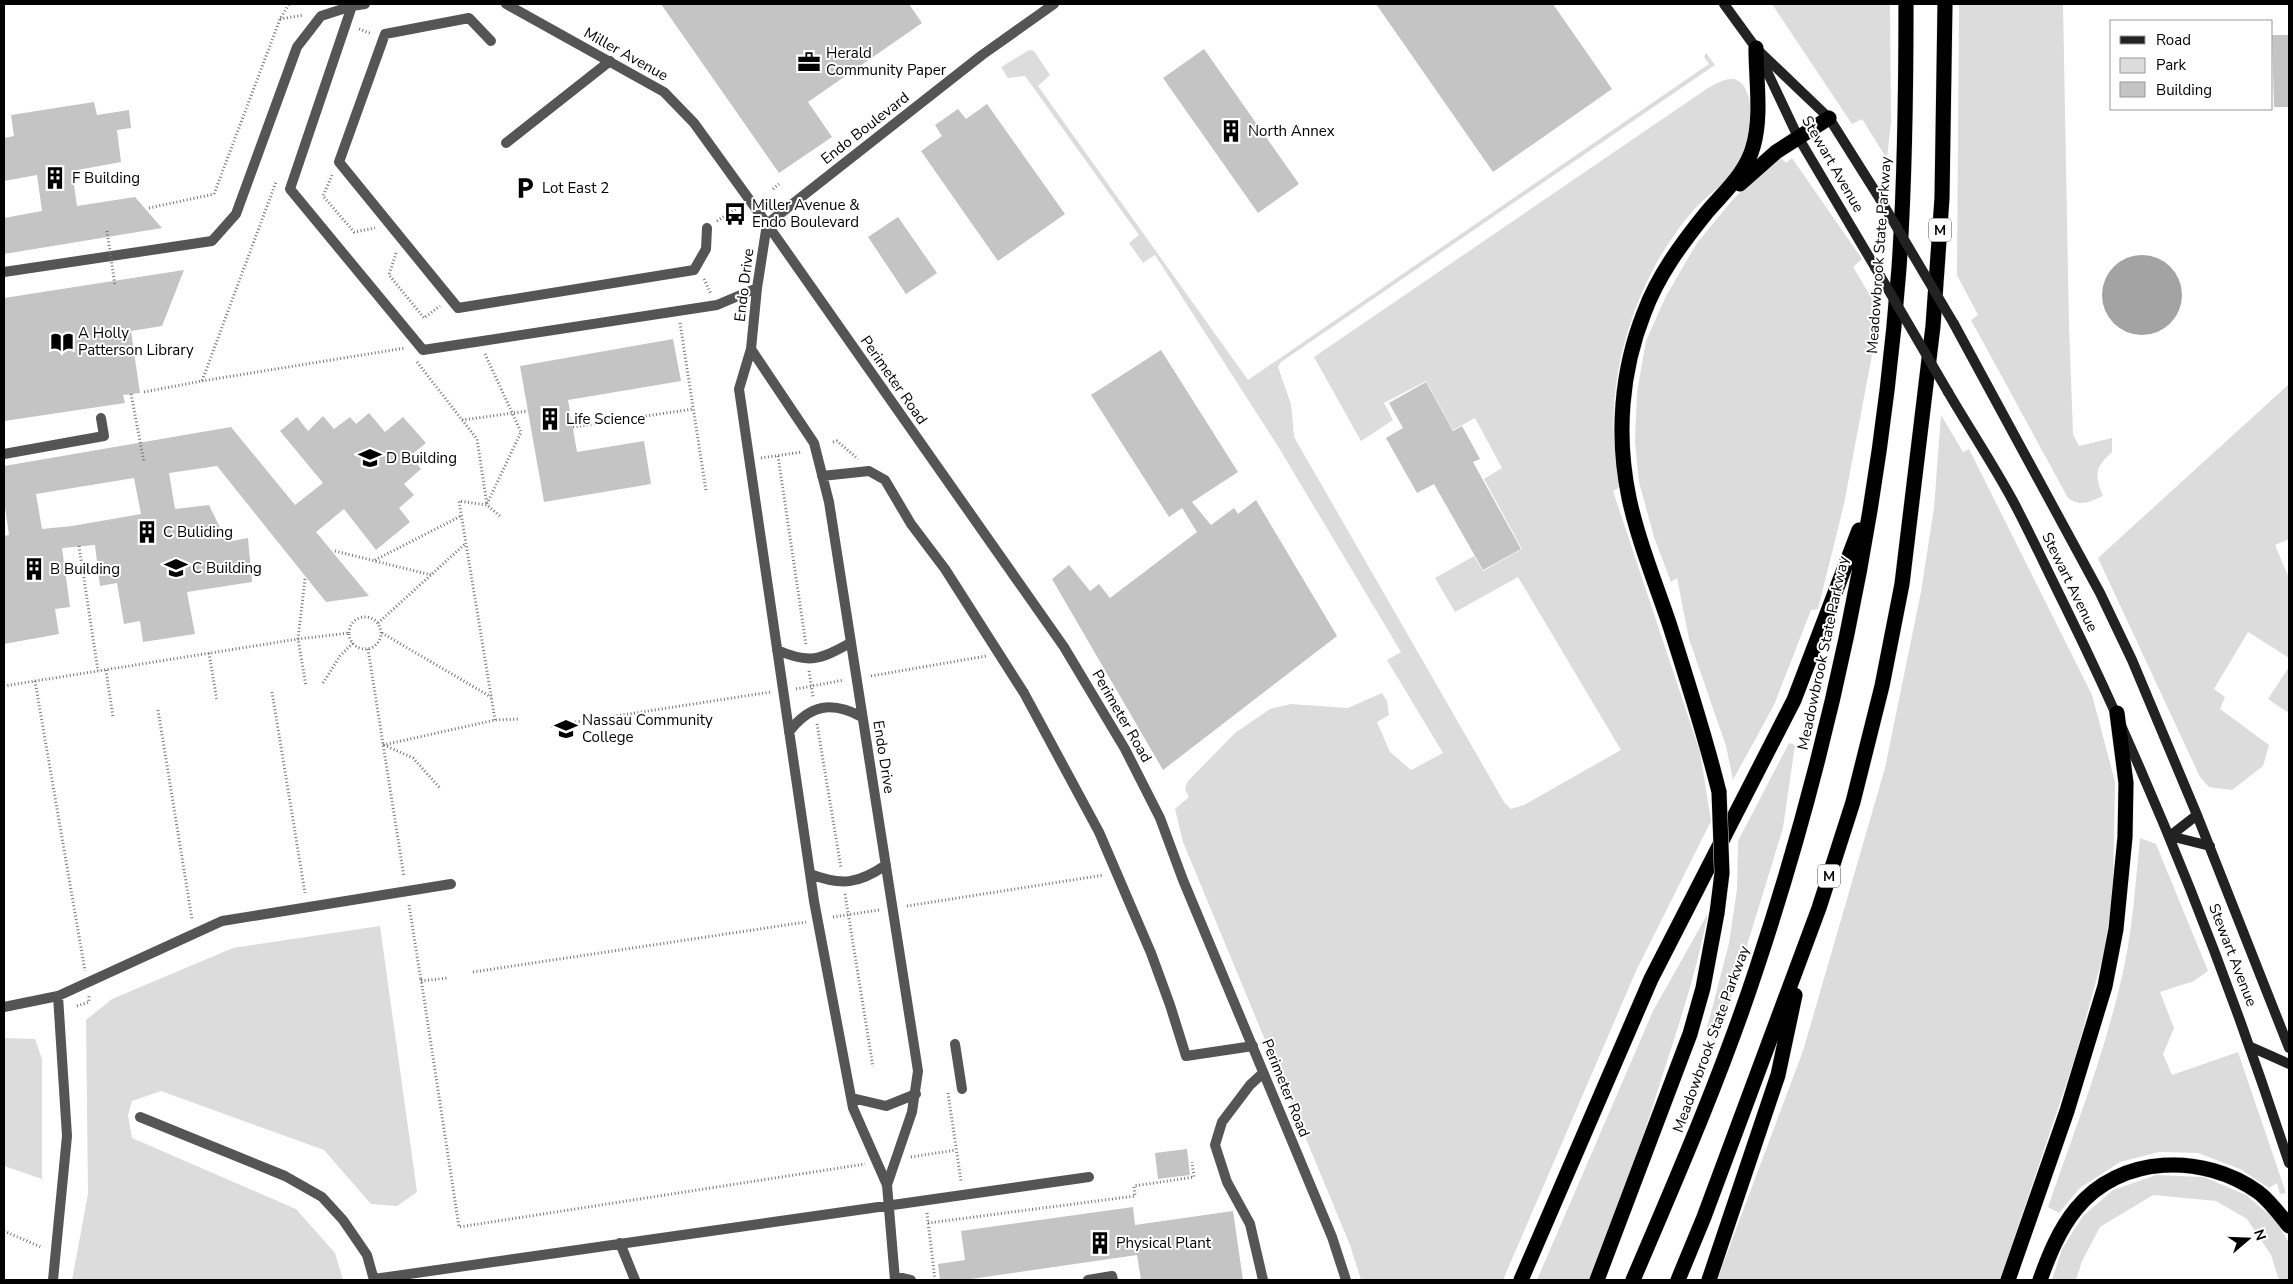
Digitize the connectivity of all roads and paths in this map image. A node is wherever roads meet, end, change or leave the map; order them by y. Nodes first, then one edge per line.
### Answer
1 (289, 4) edge
2 (364, 4) edge
3 (506, 4) edge
4 (1054, 4) edge
5 (1724, 4) edge
6 (1906, 4) edge
7 (1945, 4) edge
8 (352, 6) junction
9 (305, 15) dead end
10 (280, 20) junction
11 (355, 28) dead end
12 (375, 35) dead end
13 (491, 41) dead end
14 (1756, 48) junction
15 (610, 61) junction
16 (1829, 118) junction
17 (1798, 137) junction
18 (506, 143) dead end
19 (336, 168) dead end
20 (277, 178) dead end
21 (779, 184) dead end
22 (773, 189) dead end
23 (149, 208) dead end
24 (734, 209) dead end
25 (1706, 213) junction
26 (767, 224) junction
27 (382, 227) dead end
28 (707, 228) joint
29 (107, 231) dead end
30 (398, 248) dead end
31 (4, 272) edge
32 (701, 273) dead end
33 (115, 286) dead end
34 (757, 288) junction
35 (451, 299) junction
36 (714, 300) dead end
37 (680, 322) dead end
38 (405, 348) dead end
39 (751, 349) junction
40 (485, 354) dead end
41 (417, 362) dead end
42 (202, 381) junction
43 (144, 392) dead end
44 (131, 394) dead end
45 (693, 409) junction
46 (528, 411) dead end
47 (512, 413) junction
48 (101, 418) dead end
49 (462, 420) junction
50 (573, 427) dead end
51 (808, 451) dead end
52 (4, 454) edge
53 (778, 456) junction
54 (767, 457) dead end
55 (144, 462) dead end
56 (822, 476) junction
57 (706, 491) dead end
58 (1872, 496) junction
59 (487, 505) junction
60 (461, 516) junction
61 (500, 517) dead end
62 (466, 544) junction
63 (79, 546) dead end
64 (335, 550) dead end
65 (374, 561) junction
66 (431, 575) junction
67 (305, 579) dead end
68 (378, 623) junction
69 (349, 633) junction
70 (382, 633) junction
71 (298, 639) junction
72 (850, 642) junction
73 (353, 643) junction
74 (368, 649) junction
75 (807, 649) dead end
76 (777, 650) junction
77 (209, 653) junction
78 (999, 654) junction
79 (809, 668) dead end
80 (106, 670) junction
81 (98, 671) junction
82 (871, 676) dead end
83 (844, 680) dead end
84 (35, 681) junction
85 (323, 683) dead end
86 (4, 686) edge
87 (306, 686) dead end
88 (812, 686) junction
89 (795, 689) dead end
90 (272, 692) dead end
91 (772, 692) dead end
92 (492, 697) junction
93 (217, 701) dead end
94 (814, 703) dead end
95 (158, 710) dead end
96 (2117, 713) junction
97 (113, 717) dead end
98 (862, 717) junction
99 (520, 719) dead end
100 (495, 720) junction
101 (817, 721) dead end
102 (551, 726) dead end
103 (789, 732) junction
104 (383, 745) junction
105 (440, 788) dead end
106 (2198, 815) junction
107 (2170, 836) junction
108 (2210, 846) junction
109 (886, 864) junction
110 (1117, 873) junction
111 (810, 874) junction
112 (842, 874) dead end
113 (404, 876) dead end
114 (451, 884) dead end
115 (845, 890) dead end
116 (408, 905) dead end
117 (908, 906) dead end
118 (307, 907) junction
119 (880, 910) dead end
120 (849, 915) junction
121 (833, 917) dead end
122 (806, 922) dead end
123 (195, 933) junction
124 (1805, 945) junction
125 (473, 972) dead end
126 (85, 974) dead end
127 (447, 978) dead end
128 (421, 979) junction
129 (88, 994) dead end
130 (58, 996) junction
131 (4, 1006) edge
132 (77, 1006) dead end
133 (955, 1044) dead end
134 (1252, 1046) junction
135 (2252, 1047) junction
136 (2289, 1048) edge
137 (2289, 1064) edge
138 (873, 1066) dead end
139 (1263, 1073) junction
140 (962, 1089) joint
141 (916, 1094) junction
142 (852, 1098) junction
143 (140, 1117) dead end
144 (956, 1150) junction
145 (896, 1159) junction
146 (877, 1162) junction
147 (1192, 1162) dead end
148 (2289, 1162) edge
149 (1089, 1177) dead end
150 (886, 1185) junction
151 (963, 1195) junction
152 (925, 1200) junction
153 (888, 1205) junction
154 (928, 1223) junction
155 (2289, 1226) edge
156 (4, 1231) edge
157 (620, 1243) junction
158 (41, 1247) dead end
159 (895, 1278) edge
160 (1113, 1278) edge
161 (53, 1280) edge
162 (374, 1280) edge
163 (635, 1280) edge
164 (911, 1280) edge
165 (935, 1280) edge
166 (1088, 1280) edge
167 (1263, 1280) edge
168 (1346, 1280) edge
169 (1521, 1280) edge
170 (1597, 1280) edge
171 (1633, 1280) edge
172 (1678, 1280) edge
173 (1709, 1280) edge
174 (2008, 1280) edge
175 (2040, 1280) edge

1 - 10 path
2 - 8 street
3 - 15 street, Miller Avenue
4 - 26 street, Endo Boulevard
5 - 14 main road, Stewart Avenue
6 - 58 highway, Meadowbrook State Parkway
7 - 124 highway, M
8 - 31 street
8 - 34 street
9 - 10 path
10 - 23 path
11 - 12 path
13 - 35 street
14 - 16 main road, Stewart Avenue
14 - 17 main road, Stewart Avenue
14 - 25 highway
15 - 18 street
15 - 26 street, Miller Avenue
16 - 17 highway
16 - 106 main road, Stewart Avenue, bridge
17 - 25 highway
17 - 96 main road, Stewart Avenue, bridge
19 - 27 path
20 - 42 path
21 - 22 path
24 - 28 path
25 - 170 highway, bridge
26 - 34 street, Endo Drive
26 - 134 street, Perimeter Road
28 - 35 street
29 - 33 path, bridge
30 - 35 path
32 - 36 path
34 - 39 street, Endo Drive
37 - 45 path
38 - 42 path
39 - 56 street, Endo Drive
39 - 76 street, Endo Drive
40 - 47 path
41 - 49 path
42 - 43 path
44 - 55 path
45 - 50 path
45 - 57 path
46 - 47 path
47 - 49 path
47 - 59 path
48 - 52 street
49 - 59 path
51 - 53 path
53 - 54 path
53 - 75 path
56 - 72 street, Endo Drive
56 - 78 street
58 - 169 highway
58 - 171 highway, Meadowbrook State Parkway
59 - 60 path
59 - 61 path
60 - 62 path
60 - 65 path
62 - 66 path
62 - 92 path
63 - 81 path
64 - 65 path
65 - 66 path
66 - 68 path
67 - 71 path
68 - 69 path
68 - 70 path
69 - 71 path
69 - 73 path
70 - 74 path
70 - 92 path
71 - 77 path
71 - 87 path
72 - 76 street
72 - 98 street, Endo Drive
73 - 74 path
73 - 85 path
74 - 104 path
76 - 103 street, Endo Drive
77 - 80 path
77 - 93 path
78 - 82 path
78 - 110 street
79 - 88 path
80 - 81 path
80 - 97 path
81 - 84 path
83 - 88 path
84 - 86 path
84 - 126 path
88 - 89 path
88 - 94 path
90 - 118 path
91 - 102 path
92 - 100 path
95 - 123 path
96 - 107 main road, Stewart Avenue
96 - 174 highway
98 - 103 street
98 - 109 street, Endo Drive
99 - 100 path
100 - 104 path
101 - 112 path
103 - 111 street, Endo Drive
104 - 105 path
104 - 113 path
106 - 107 main road
106 - 108 main road, Stewart Avenue
107 - 108 main road
107 - 135 main road, Stewart Avenue
108 - 136 main road, Stewart Avenue
109 - 111 street
109 - 141 street, Endo Drive
110 - 117 path
110 - 134 street
111 - 142 street, Endo Drive
114 - 118 street
115 - 120 path
116 - 128 path
118 - 123 street
119 - 120 path
120 - 121 path
120 - 138 path
122 - 125 path
123 - 130 street
124 - 172 highway, M
124 - 173 highway
127 - 128 path
128 - 146 path
129 - 132 path
130 - 131 street
130 - 161 street
133 - 140 street
134 - 139 street, Perimeter Road
135 - 137 main road
135 - 148 main road, Stewart Avenue
139 - 167 street
139 - 168 street, Perimeter Road
140 - 144 path
141 - 142 street
141 - 145 street, Endo Drive
142 - 146 street, Endo Drive
143 - 162 street
144 - 145 path
144 - 151 path
145 - 150 street, Endo Drive
146 - 150 street, Endo Drive
147 - 154 path
149 - 151 street
150 - 153 street, Endo Drive
151 - 152 street
152 - 153 street
152 - 154 path
153 - 157 street
153 - 159 street, Endo Drive
154 - 165 path
155 - 175 highway
156 - 158 path
157 - 162 street
157 - 163 street
159 - 164 street
160 - 166 street

